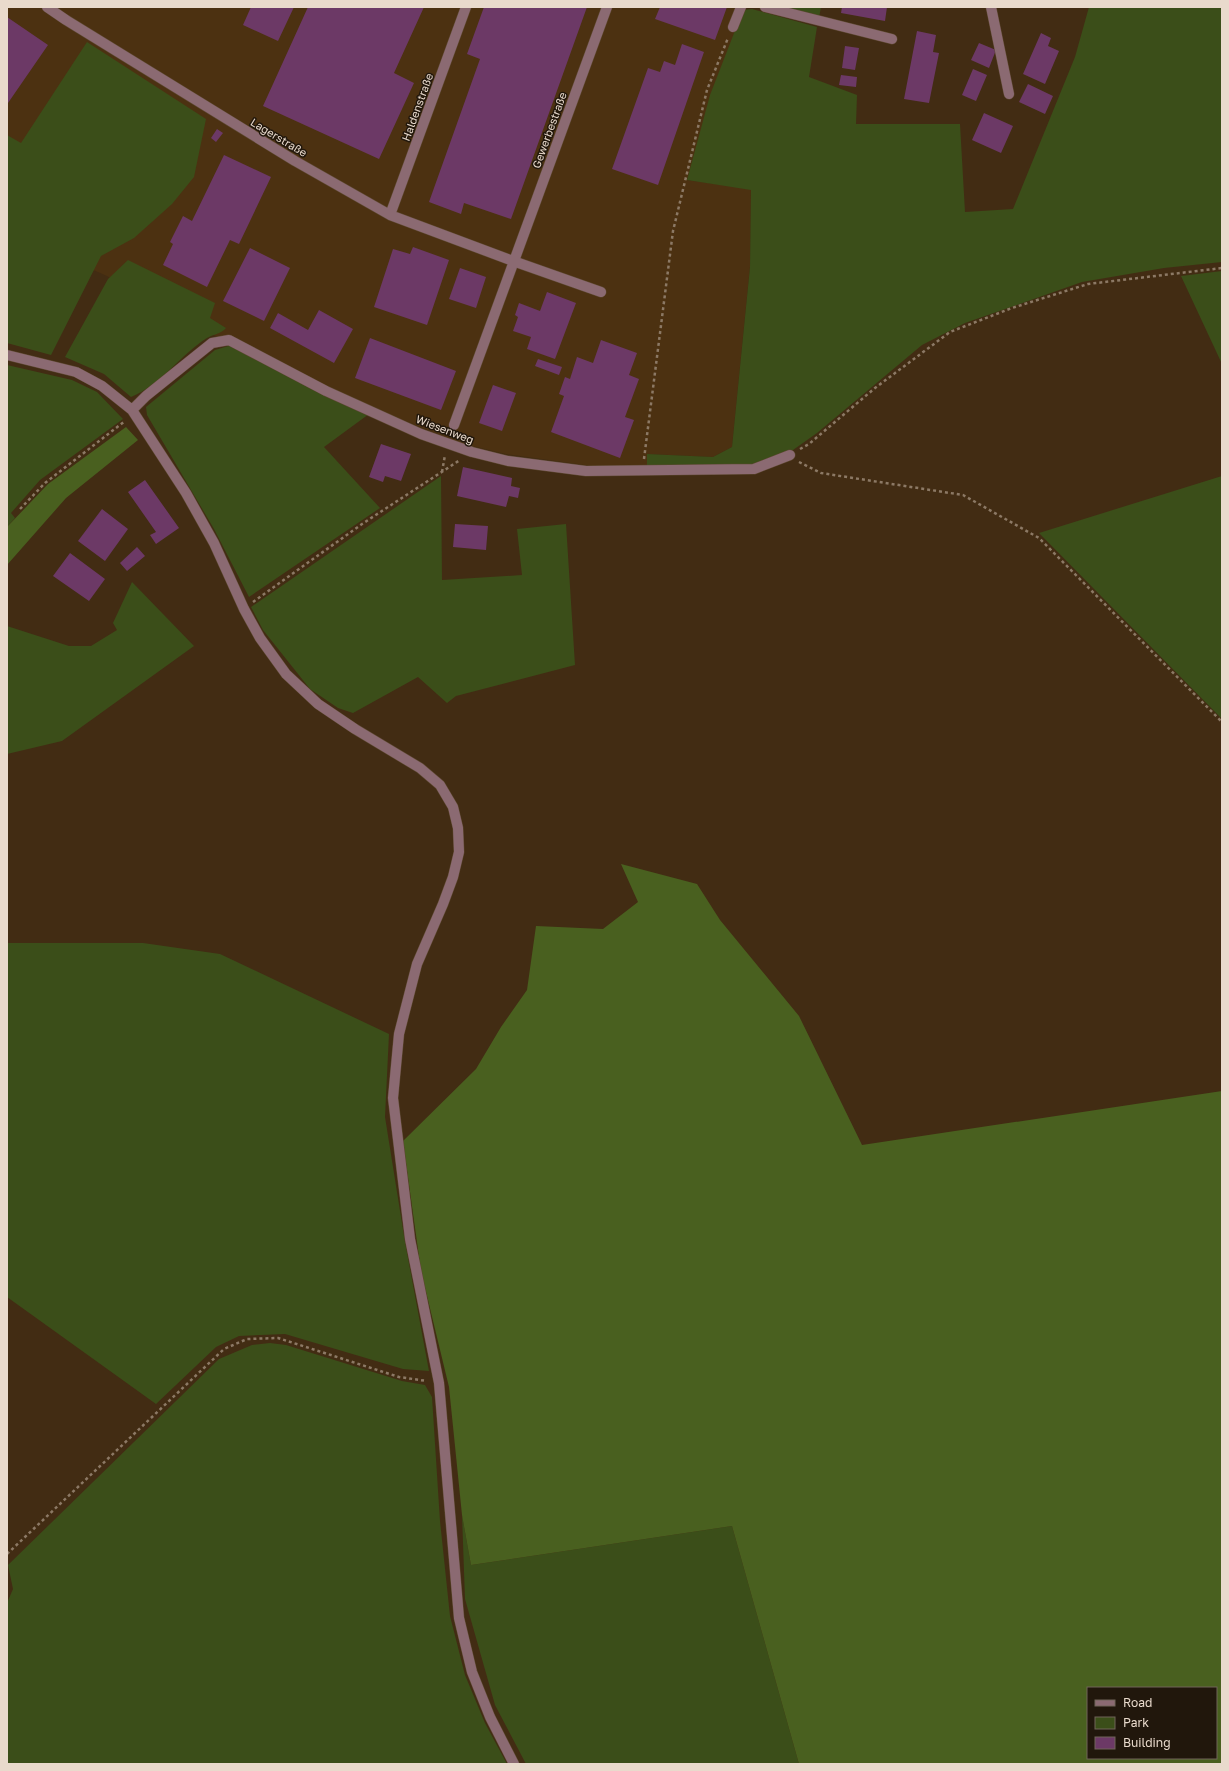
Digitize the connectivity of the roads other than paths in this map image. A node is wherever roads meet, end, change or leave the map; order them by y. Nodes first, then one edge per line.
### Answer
1 (47, 7) edge
2 (466, 7) edge
3 (607, 7) edge
4 (741, 7) edge
5 (764, 7) edge
6 (991, 7) edge
7 (733, 27) road end
8 (892, 39) dead end
9 (1009, 94) dead end
10 (390, 215) junction
11 (513, 261) junction
12 (601, 292) dead end
13 (7, 355) edge
14 (134, 412) junction
15 (454, 425) dead end
16 (790, 455) road end
17 (514, 1764) edge

1 - 10 street, Lagerstraße
2 - 10 street, Haldenstraße
3 - 11 street, Gewerbestraße
4 - 7 street
5 - 8 street
6 - 9 street
10 - 11 street, Lagerstraße
11 - 12 street, Lagerstraße
11 - 15 street
13 - 14 street
14 - 16 street, Wiesenweg
14 - 17 street

